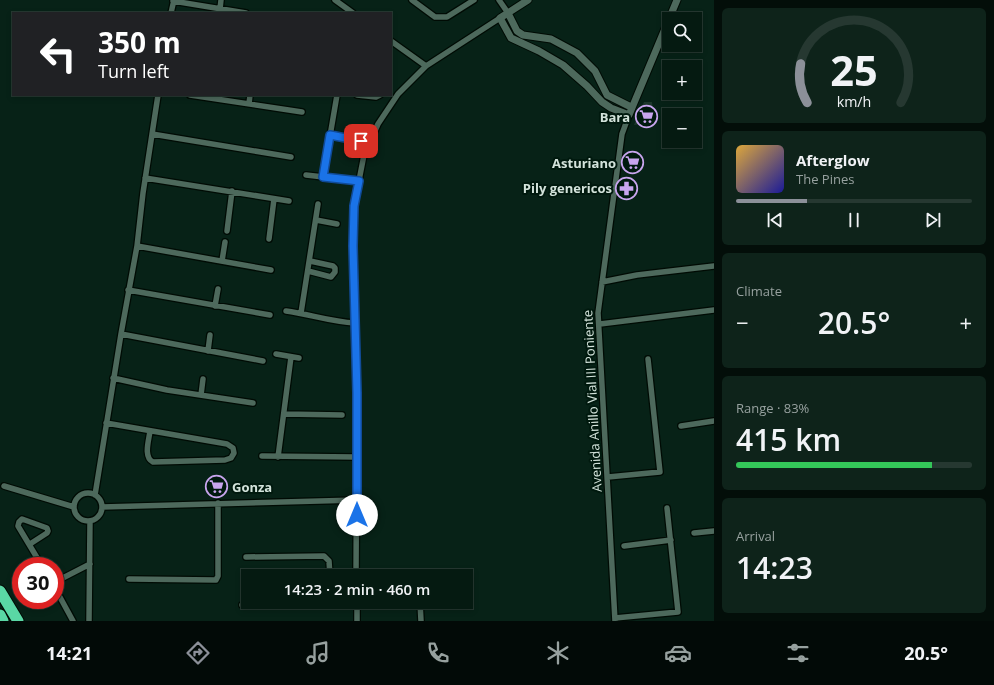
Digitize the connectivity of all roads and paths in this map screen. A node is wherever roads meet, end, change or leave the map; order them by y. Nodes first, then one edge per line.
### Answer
1 (174, 0) edge
2 (221, 0) edge
3 (335, 0) edge
4 (412, 0) edge
5 (474, 0) edge
6 (499, 0) edge
7 (528, 0) edge
8 (677, 0) edge
9 (220, 9) junction
10 (171, 12) edge
11 (240, 12) edge
12 (352, 12) edge
13 (508, 13) junction
14 (500, 18) junction
15 (544, 37) junction
16 (392, 42) edge
17 (539, 51) junction
18 (426, 66) junction
19 (598, 78) junction
20 (587, 86) junction
21 (158, 96) edge
22 (197, 96) edge
23 (250, 96) edge
24 (337, 96) edge
25 (366, 96) edge
26 (378, 96) edge
27 (249, 104) junction
28 (631, 107) junction
29 (302, 112) dead end
30 (629, 115) junction
31 (152, 134) junction
32 (330, 135) junction
33 (361, 141) dead end
34 (291, 157) dead end
35 (306, 175) dead end
36 (323, 177) junction
37 (145, 178) junction
38 (359, 181) junction
39 (232, 191) junction
40 (274, 198) junction
41 (289, 201) dead end
42 (318, 204) dead end
43 (316, 220) junction
44 (337, 224) dead end
45 (227, 231) dead end
46 (269, 239) dead end
47 (225, 242) dead end
48 (137, 246) junction
49 (222, 261) junction
50 (310, 261) junction
51 (714, 266) edge
52 (271, 270) dead end
53 (308, 271) junction
54 (602, 282) junction
55 (218, 289) dead end
56 (128, 290) junction
57 (215, 306) junction
58 (714, 310) edge
59 (286, 311) dead end
60 (301, 313) junction
61 (270, 315) dead end
62 (355, 323) junction
63 (600, 324) junction
64 (120, 334) junction
65 (210, 335) dead end
66 (208, 351) junction
67 (276, 354) dead end
68 (291, 357) junction
69 (299, 358) dead end
70 (648, 359) dead end
71 (263, 361) dead end
72 (113, 378) junction
73 (203, 379) dead end
74 (201, 395) junction
75 (253, 403) dead end
76 (284, 414) junction
77 (342, 415) dead end
78 (714, 421) edge
79 (106, 423) junction
80 (681, 426) dead end
81 (150, 431) junction
82 (262, 456) dead end
83 (278, 456) junction
84 (356, 457) junction
85 (608, 476) junction
86 (4, 486) dead end
87 (95, 495) junction
88 (357, 500) junction
89 (218, 503) junction
90 (74, 507) junction
91 (102, 507) junction
92 (667, 508) dead end
93 (90, 521) junction
94 (714, 531) edge
95 (694, 533) dead end
96 (671, 540) junction
97 (30, 544) junction
98 (624, 546) dead end
99 (37, 557) edge
100 (246, 557) dead end
101 (90, 564) junction
102 (330, 569) edge
103 (356, 569) edge
104 (64, 577) edge
105 (129, 579) dead end
106 (0, 591) edge
107 (64, 604) edge
108 (356, 609) edge
109 (420, 609) edge
110 (0, 616) edge
111 (615, 620) edge
112 (3, 621) edge
113 (18, 621) edge
114 (73, 621) edge
115 (89, 621) edge
116 (357, 621) edge
117 (421, 621) edge

1 - 9 street
1 - 10 street
2 - 9 street
3 - 12 street
4 - 5 street
6 - 13 street
7 - 13 street
8 - 28 street, Avenida Anillo Vial III Poniente
9 - 11 street
13 - 14 street
13 - 15 street
14 - 17 street
14 - 18 street
15 - 17 street
15 - 19 street
16 - 18 street
17 - 20 street
18 - 38 street
19 - 20 street
19 - 28 street
20 - 30 street
21 - 31 street
22 - 27 street
23 - 27 street
24 - 32 street
25 - 26 street
27 - 29 street
28 - 30 street, Avenida Anillo Vial III Poniente
30 - 54 street, Avenida Anillo Vial III Poniente
31 - 34 street
31 - 37 street
32 - 33 street
32 - 36 street
35 - 36 street
36 - 38 street
37 - 39 street
37 - 48 street
38 - 62 street
39 - 40 street
39 - 45 street
40 - 41 street
40 - 46 street
42 - 43 street
43 - 44 street
43 - 50 street
47 - 49 street
48 - 49 street
48 - 56 street
49 - 52 street
50 - 53 street
50 - 53 street
51 - 54 street
53 - 60 street
54 - 63 street, Avenida Anillo Vial III Poniente
55 - 57 street
56 - 57 street
56 - 64 street
57 - 61 street
58 - 63 street
59 - 60 street
60 - 62 street
62 - 84 street
63 - 85 street, Avenida Anillo Vial III Poniente
64 - 66 street
64 - 72 street
65 - 66 street
66 - 71 street
67 - 68 street
68 - 69 street
68 - 76 street
70 - 85 street
72 - 74 street
72 - 79 street
73 - 74 street
74 - 75 street
76 - 77 street
76 - 83 street
78 - 80 street
79 - 81 street
79 - 87 street
81 - 81 street
82 - 83 street
83 - 84 street
84 - 88 street
85 - 111 street, Avenida Anillo Vial III Poniente
86 - 90 street
87 - 90 street
87 - 91 street
88 - 89 street
88 - 103 street
89 - 91 street
89 - 105 street
90 - 93 street
91 - 93 street
92 - 96 street
93 - 101 street
94 - 95 street
96 - 98 street
96 - 111 street
97 - 97 street
97 - 99 street
100 - 102 street
101 - 104 street
101 - 115 street
106 - 113 highway
107 - 114 street
108 - 116 street
109 - 117 street
110 - 112 highway

